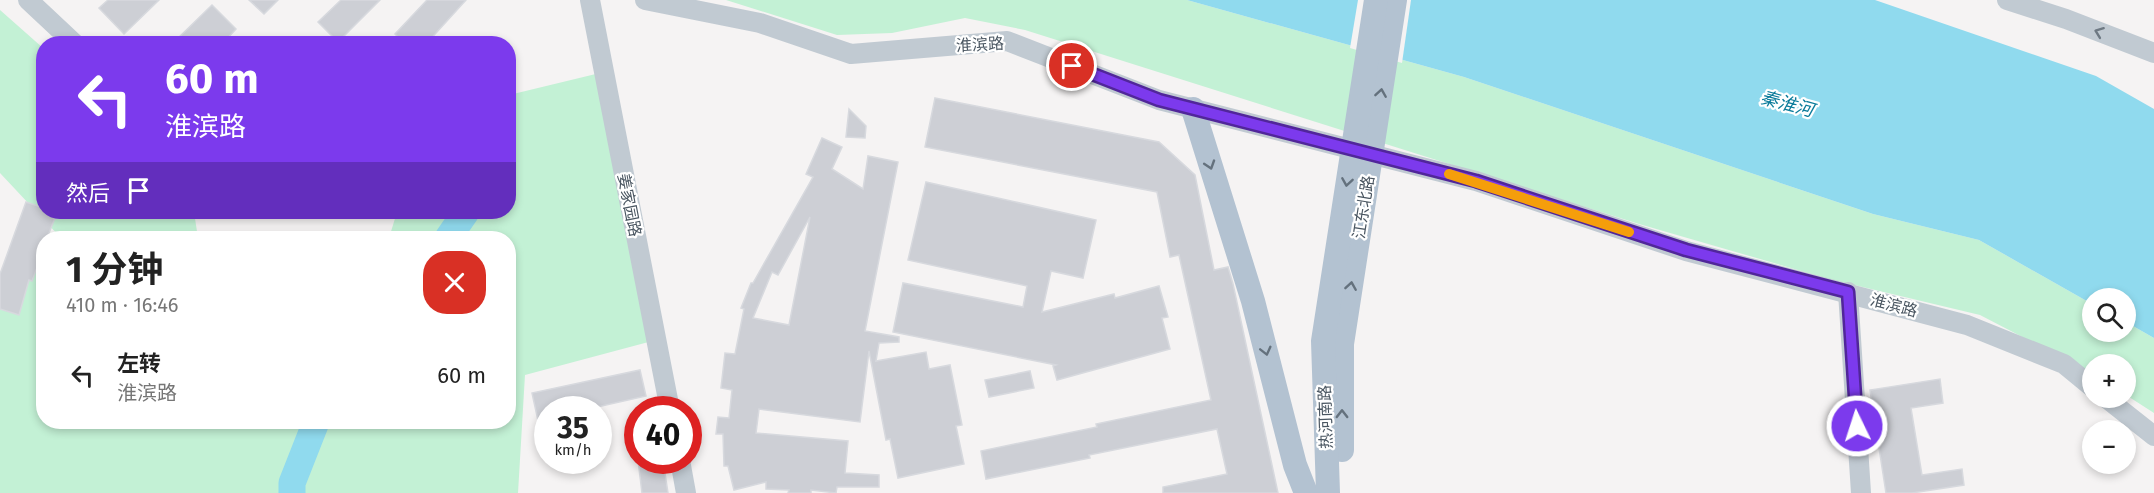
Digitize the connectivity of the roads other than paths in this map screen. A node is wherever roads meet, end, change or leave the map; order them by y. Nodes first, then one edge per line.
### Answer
1 (28, 0) edge
2 (590, 0) edge
3 (645, 0) edge
4 (1376, 0) edge
5 (1395, 0) edge
6 (2007, 0) edge
7 (66, 36) edge
8 (2154, 53) edge
9 (1193, 109) junction
10 (1848, 292) junction
11 (1333, 342) junction
12 (2082, 379) edge
13 (667, 396) edge
14 (2119, 408) edge
15 (2154, 436) edge
16 (683, 474) edge
17 (686, 493) edge
18 (1306, 493) edge
19 (1328, 493) edge
20 (1342, 493) edge
21 (1861, 493) edge

1 - 7 street
2 - 13 street, 姜家园路
3 - 9 street, 淮滨路
4 -> 11 main road, 江东北路
11 -> 5 main road, 江东北路
8 -> 6 street
9 - 10 street, 淮滨路
9 -> 18 main road
10 - 12 street, 淮滨路
10 - 21 street
11 - 19 main road, 热河南路
20 -> 11 main road, 热河南路
14 - 15 street
16 - 17 street

